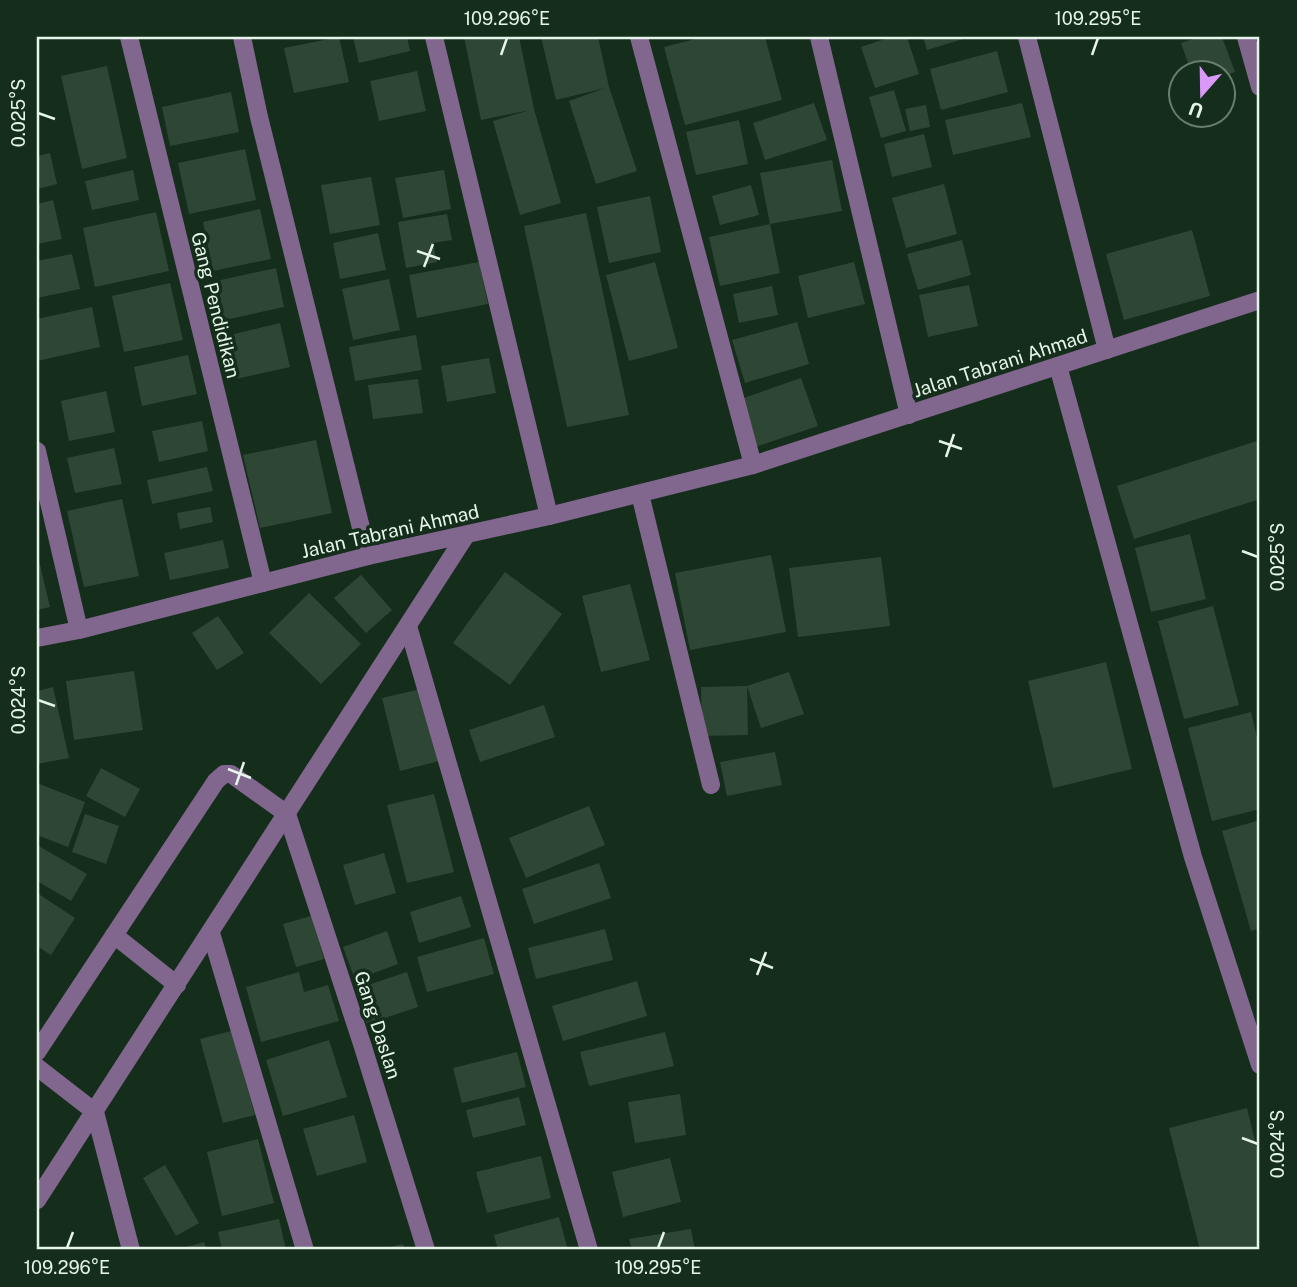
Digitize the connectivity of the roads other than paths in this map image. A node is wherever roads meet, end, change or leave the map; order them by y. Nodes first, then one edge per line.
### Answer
1 (128, 37) edge
2 (242, 37) edge
3 (434, 37) edge
4 (639, 37) edge
5 (819, 37) edge
6 (1027, 37) edge
7 (1246, 37) edge
8 (1260, 88) edge
9 (1260, 300) edge
10 (1107, 350) junction
11 (1058, 366) junction
12 (909, 415) junction
13 (37, 452) edge
14 (753, 465) junction
15 (640, 494) junction
16 (549, 516) junction
17 (466, 535) junction
18 (368, 556) junction
19 (263, 583) junction
20 (408, 626) junction
21 (79, 630) junction
22 (37, 638) edge
23 (711, 785) dead end
24 (287, 814) junction
25 (211, 933) junction
26 (114, 935) junction
27 (177, 985) junction
28 (37, 1052) edge
29 (1260, 1065) edge
30 (37, 1067) edge
31 (95, 1112) junction
32 (37, 1200) edge
33 (131, 1250) edge
34 (305, 1250) edge
35 (426, 1250) edge
36 (589, 1250) edge

1 - 19 street, Gang Pendidikan
2 - 18 street
3 - 16 street
4 - 14 street
5 - 12 street
6 - 10 street
7 - 8 street
9 - 10 street, Jalan Tabrani Ahmad
10 - 11 street, Jalan Tabrani Ahmad
11 - 12 street, Jalan Tabrani Ahmad
11 - 29 street
12 - 14 street, Jalan Tabrani Ahmad
13 - 21 street
14 - 15 street, Jalan Tabrani Ahmad
15 - 16 street, Jalan Tabrani Ahmad
15 - 23 street
16 - 17 street, Jalan Tabrani Ahmad
17 - 18 street, Jalan Tabrani Ahmad
17 - 20 street
18 - 19 street, Jalan Tabrani Ahmad
19 - 21 street, Jalan Tabrani Ahmad
20 - 24 street
20 - 36 street
21 - 22 street, Jalan Tabrani Ahmad
24 - 25 street
24 - 26 street
24 - 35 street, Gang Daslan
25 - 27 street
25 - 34 street
26 - 27 street
26 - 28 street
27 - 31 street
30 - 31 street
31 - 32 street
31 - 33 street

